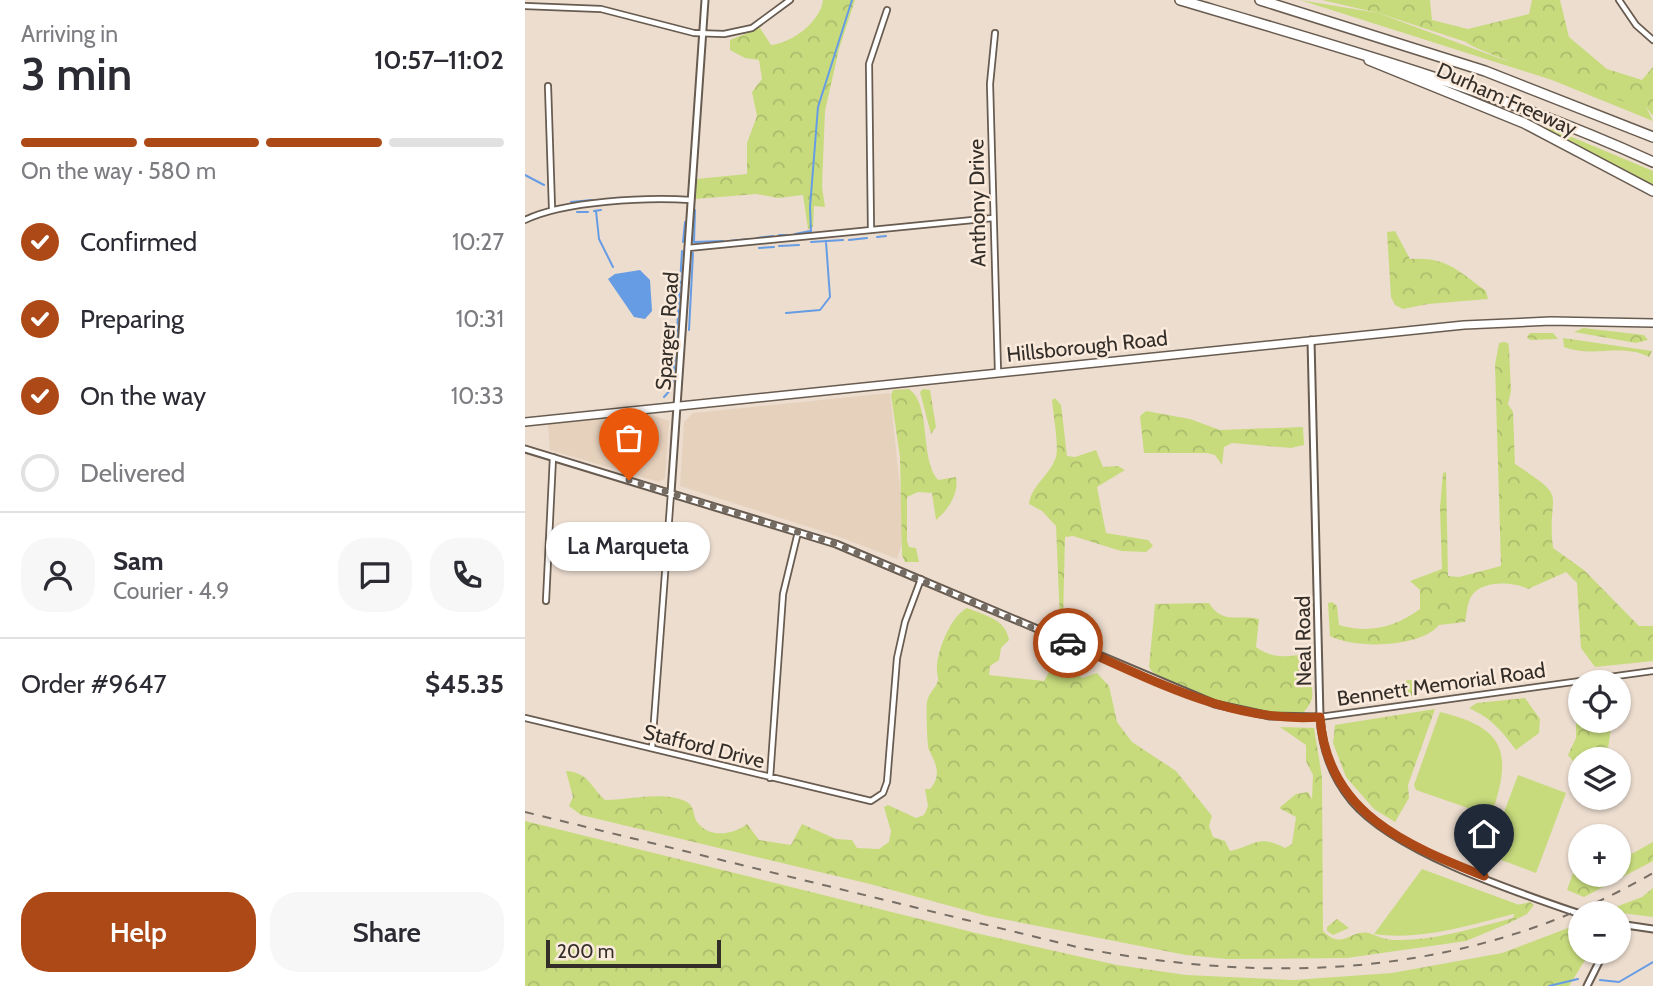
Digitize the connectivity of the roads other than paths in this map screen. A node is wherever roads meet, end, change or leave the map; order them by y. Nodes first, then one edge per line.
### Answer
1 (705, 0) edge
2 (790, 0) edge
3 (1180, 0) edge
4 (1260, 0) edge
5 (1619, 0) edge
6 (525, 6) edge
7 (887, 10) dead end
8 (995, 33) dead end
9 (703, 34) junction
10 (1653, 40) edge
11 (1344, 47) junction
12 (548, 86) dead end
13 (1653, 137) edge
14 (1653, 162) edge
15 (1653, 191) edge
16 (691, 200) junction
17 (552, 208) junction
18 (993, 218) junction
19 (525, 220) edge
20 (871, 230) junction
21 (688, 248) junction
22 (1653, 323) edge
23 (1311, 340) junction
24 (998, 372) junction
25 (677, 406) junction
26 (525, 422) edge
27 (525, 449) edge
28 (553, 457) junction
29 (671, 493) junction
30 (798, 532) junction
31 (921, 579) junction
32 (546, 601) dead end
33 (1653, 671) edge
34 (1320, 717) junction
35 (525, 718) edge
36 (652, 748) junction
37 (770, 778) junction
38 (1543, 899) junction
39 (1568, 908) edge
40 (1568, 909) edge
41 (1631, 926) edge
42 (1653, 929) edge
43 (1598, 964) edge
44 (1587, 986) edge

1 - 9 street, Sparger Road
2 - 9 street
3 - 11 highway
4 - 13 highway
5 - 10 street
6 - 9 street
7 - 20 street
8 - 18 street, Anthony Drive
9 - 16 street, Sparger Road
11 - 14 highway
11 - 15 highway, Durham Freeway
12 - 17 street
16 - 17 street
16 - 21 street, Sparger Road
17 - 19 street
18 - 20 street
18 - 24 street, Anthony Drive
20 - 21 street
21 - 25 street, Sparger Road
22 - 23 main road, Hillsborough Road
23 - 24 main road, Hillsborough Road
23 - 34 street, Neal Road
24 - 25 main road, Hillsborough Road
25 - 26 main road, Hillsborough Road
25 - 29 street, Sparger Road
27 - 28 street, Bennett Memorial Road
28 - 29 street, Bennett Memorial Road
28 - 32 street
29 - 30 street, Bennett Memorial Road
29 - 36 street, Sparger Road
30 - 31 street, Bennett Memorial Road
30 - 37 street
31 - 34 street, Bennett Memorial Road
31 - 37 street, Stafford Drive
33 - 34 street, Bennett Memorial Road
34 - 38 street, Neal Road
35 - 36 street, Stafford Drive
36 - 37 street, Stafford Drive
38 - 39 street, Neal Road
38 - 40 street, Neal Road
41 - 42 street
43 - 44 street

